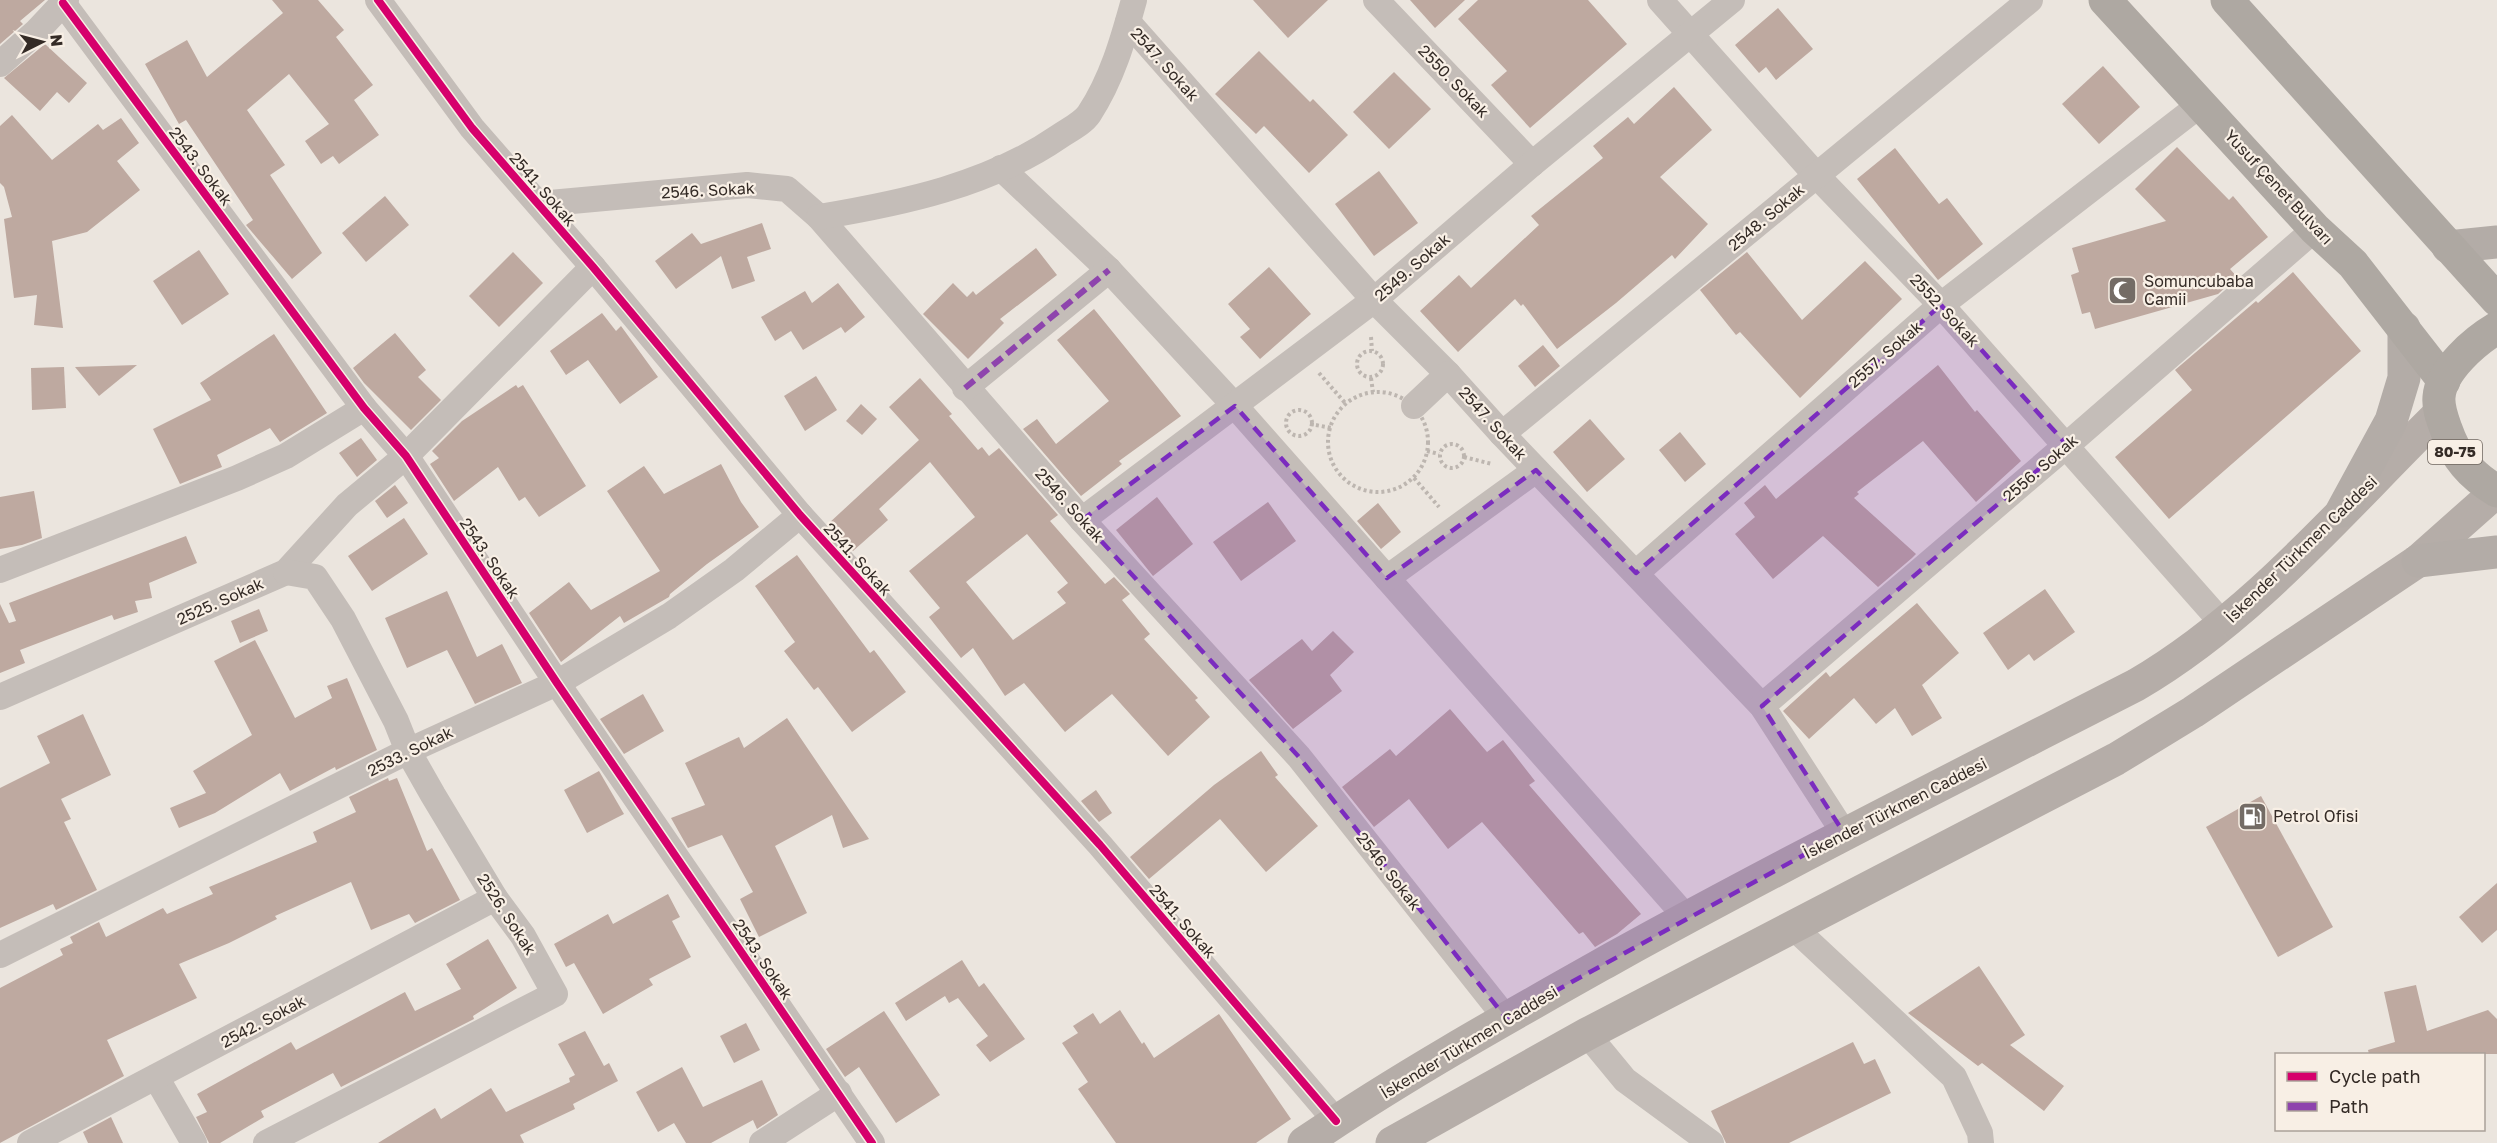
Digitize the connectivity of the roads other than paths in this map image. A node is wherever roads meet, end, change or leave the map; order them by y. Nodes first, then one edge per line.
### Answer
1 (378, 0) edge
2 (1376, 0) edge
3 (1660, 0) edge
4 (1732, 0) edge
5 (2030, 0) edge
6 (2105, 0) edge
7 (2227, 0) edge
8 (65, 1) edge
9 (1131, 11) edge
10 (1692, 35) junction
11 (0, 64) edge
12 (2201, 104) junction
13 (1532, 164) junction
14 (1001, 168) junction
15 (1816, 176) junction
16 (539, 204) junction
17 (819, 218) junction
18 (2315, 229) junction
19 (2497, 242) edge
20 (2448, 247) junction
21 (593, 267) junction
22 (1109, 270) junction
23 (1374, 300) junction
24 (2497, 300) edge
25 (1941, 305) junction
26 (2404, 328) junction
27 (2497, 328) edge
28 (1448, 374) junction
29 (2444, 381) junction
30 (965, 388) junction
31 (1235, 406) junction
32 (1414, 406) road end
33 (364, 408) junction
34 (2440, 413) junction
35 (1502, 434) junction
36 (2067, 445) junction
37 (406, 456) junction
38 (1536, 471) junction
39 (2497, 491) edge
40 (2342, 511) junction
41 (800, 515) junction
42 (1082, 520) junction
43 (2497, 552) edge
44 (2418, 561) junction
45 (0, 570) edge
46 (286, 572) junction
47 (1636, 573) junction
48 (1387, 578) junction
49 (2224, 625) junction
50 (557, 682) junction
51 (0, 697) edge
52 (1762, 706) junction
53 (408, 751) junction
54 (1844, 833) junction
55 (495, 898) junction
56 (1687, 918) junction
57 (1793, 927) junction
58 (0, 955) edge
59 (1506, 1018) junction
60 (1587, 1034) junction
61 (156, 1077) junction
62 (839, 1094) junction
63 (1336, 1121) junction
64 (30, 1143) edge
65 (194, 1143) edge
66 (266, 1143) edge
67 (762, 1143) edge
68 (872, 1143) edge
69 (1304, 1143) edge
70 (1392, 1143) edge
71 (1711, 1143) edge
72 (1981, 1143) edge

1 - 16 street, 2541. Sokak
2 - 13 street, 2550. Sokak
3 - 10 street, 2552. Sokak
4 - 10 street, 2549. Sokak
5 - 15 street, 2548. Sokak
6 - 12 highway, Yusuf Çenet Bulvarı
7 - 20 highway
8 - 11 street
8 - 33 street, 2543. Sokak
9 - 14 street
9 - 23 street, 2547. Sokak
10 - 13 street, 2549. Sokak
10 - 15 street, 2552. Sokak
12 - 18 highway, Yusuf Çenet Bulvarı
12 - 25 street, 2557. Sokak
13 - 23 street, 2549. Sokak
14 - 17 street
14 - 22 street
15 - 25 street, 2552. Sokak
15 - 35 street, 2548. Sokak
16 - 17 street, 2546. Sokak
16 - 21 street, 2541. Sokak
17 - 30 street, 2546. Sokak
18 - 26 highway, Yusuf Çenet Bulvarı
18 - 36 street, 2556. Sokak
19 - 20 main road
20 - 24 highway
21 - 37 street, 2525. Sokak
21 - 41 street, 2541. Sokak
22 - 30 street
22 - 31 street
23 - 28 street, 2547. Sokak
23 - 31 street, 2549. Sokak
25 - 36 street, 2552. Sokak
25 - 47 street, 2557. Sokak
26 - 29 highway, Yusuf Çenet Bulvarı
26 - 40 main road
27 - 29 highway, 80-75
28 - 32 street
28 - 35 street, 2547. Sokak
29 - 34 highway, 80-75
30 - 42 street, 2546. Sokak
31 - 42 street, 2549. Sokak
31 - 48 street
33 - 37 street, 2543. Sokak
33 - 45 street
34 - 39 highway, 80-75
34 - 40 main road, İskender Türkmen Caddesi / 80-75
35 - 38 street, 2547. Sokak
36 - 49 street, 2552. Sokak
36 - 52 street, 2556. Sokak
37 - 46 street, 2525. Sokak
37 - 50 street, 2543. Sokak
38 - 47 street, 2547. Sokak
38 - 48 street
39 - 44 main road, 80-75
40 - 49 main road, İskender Türkmen Caddesi / 80-75
41 - 50 street, 2533. Sokak
41 - 63 street, 2541. Sokak
42 - 59 street, 2546. Sokak
43 - 44 main road
44 - 57 main road, 80-75
46 - 51 street, 2525. Sokak
46 - 53 street, 2526. Sokak
47 - 52 street, 2547. Sokak
48 - 56 street
49 - 54 main road, İskender Türkmen Caddesi / 80-75
50 - 53 street, 2533. Sokak
50 - 62 street, 2543. Sokak
52 - 54 street, 2547. Sokak
53 - 55 street, 2526. Sokak
53 - 58 street, 2533. Sokak
54 - 56 main road, İskender Türkmen Caddesi / 80-75
55 - 61 street, 2542. Sokak
55 - 66 street, 2526. Sokak
56 - 59 main road, İskender Türkmen Caddesi / 80-75
57 - 60 main road, 80-75
57 - 72 street
59 - 63 main road, İskender Türkmen Caddesi / 80-75
60 - 70 main road, 80-75
60 - 71 street
61 - 64 street, 2542. Sokak
61 - 65 street
62 - 67 street
62 - 68 street, 2543. Sokak
63 - 69 main road, İskender Türkmen Caddesi / 80-75

